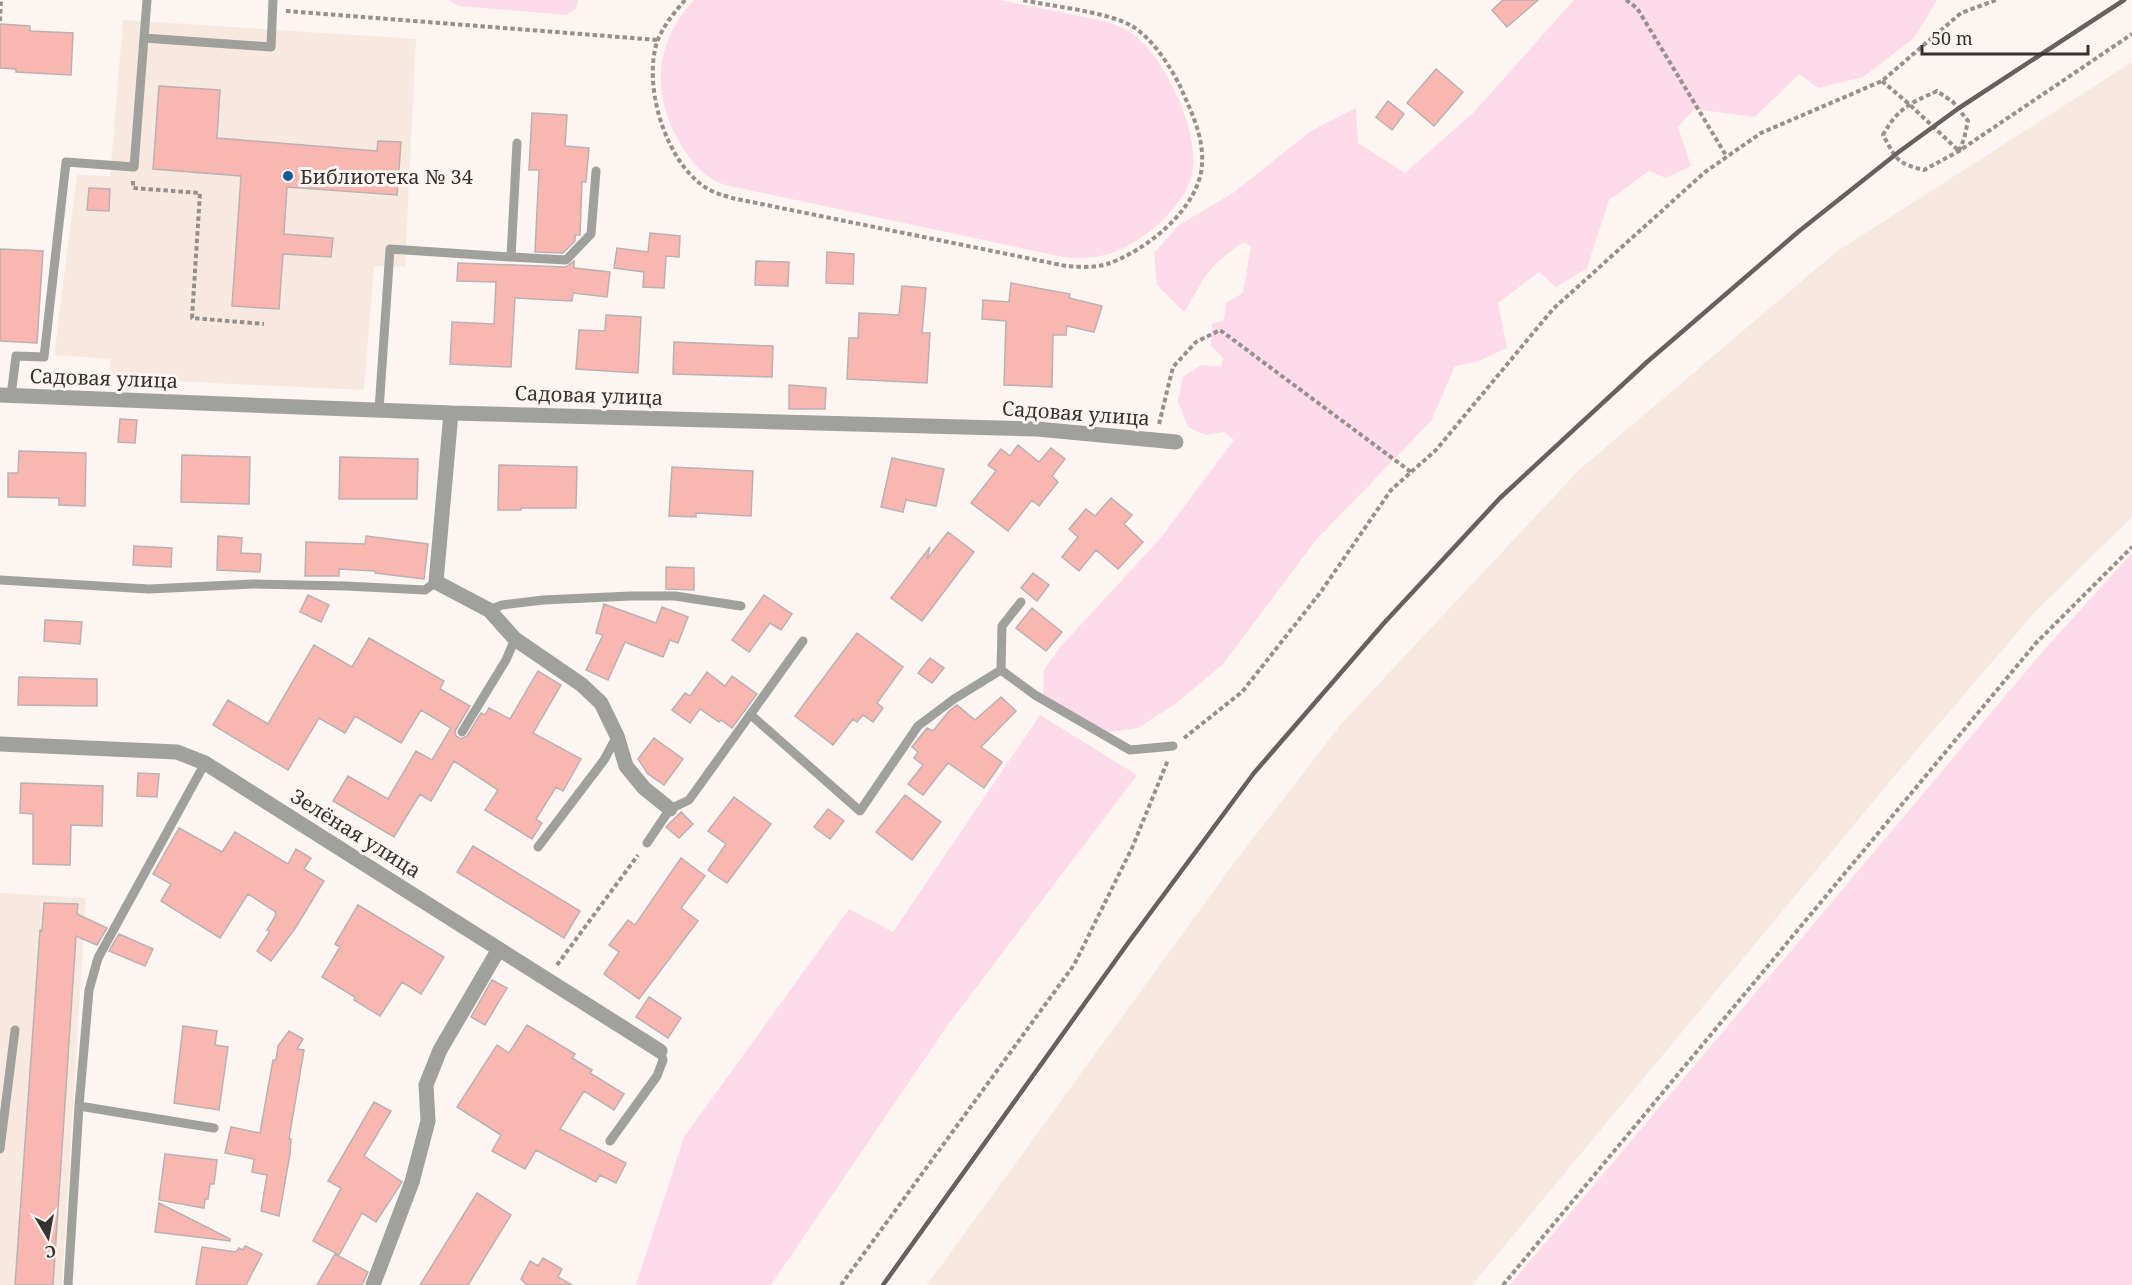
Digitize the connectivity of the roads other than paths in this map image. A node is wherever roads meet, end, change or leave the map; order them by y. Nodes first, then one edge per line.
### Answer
1 (147, 0) edge
2 (273, 5) edge
3 (144, 38) junction
4 (517, 143) dead end
5 (596, 171) dead end
6 (511, 257) junction
7 (5, 395) edge
8 (379, 410) junction
9 (451, 413) junction
10 (1176, 442) dead end
11 (0, 580) edge
12 (436, 582) junction
13 (1021, 602) dead end
14 (741, 606) dead end
15 (489, 610) junction
16 (515, 639) junction
17 (803, 642) dead end
18 (1001, 670) junction
19 (751, 715) junction
20 (462, 732) dead end
21 (617, 736) junction
22 (0, 744) edge
23 (1173, 746) road end
24 (205, 763) junction
25 (670, 809) junction
26 (648, 843) road end
27 (538, 848) dead end
28 (499, 949) junction
29 (15, 1030) dead end
30 (660, 1051) joint
31 (5, 1072) edge
32 (79, 1106) junction
33 (214, 1128) dead end
34 (610, 1141) dead end
35 (0, 1149) edge
36 (68, 1285) edge
37 (373, 1285) edge

1 - 3 lane
2 - 3 lane
3 - 7 lane
4 - 6 lane
5 - 6 lane
6 - 8 lane
7 - 8 street, Садовая улица
8 - 9 street, Садовая улица
9 - 10 street, Садовая улица
9 - 12 street
11 - 12 lane
12 - 15 street
13 - 18 lane
14 - 15 lane
15 - 16 street
16 - 20 lane
16 - 21 street
17 - 19 lane
18 - 19 lane
18 - 23 lane
19 - 25 lane
21 - 25 street
21 - 27 lane
22 - 24 street, Зелёная улица
24 - 28 street, Зелёная улица
24 - 32 lane
25 - 26 lane
28 - 30 street, Зелёная улица
28 - 37 street
29 - 31 lane
30 - 34 lane
31 - 35 lane
32 - 33 lane
32 - 36 lane

